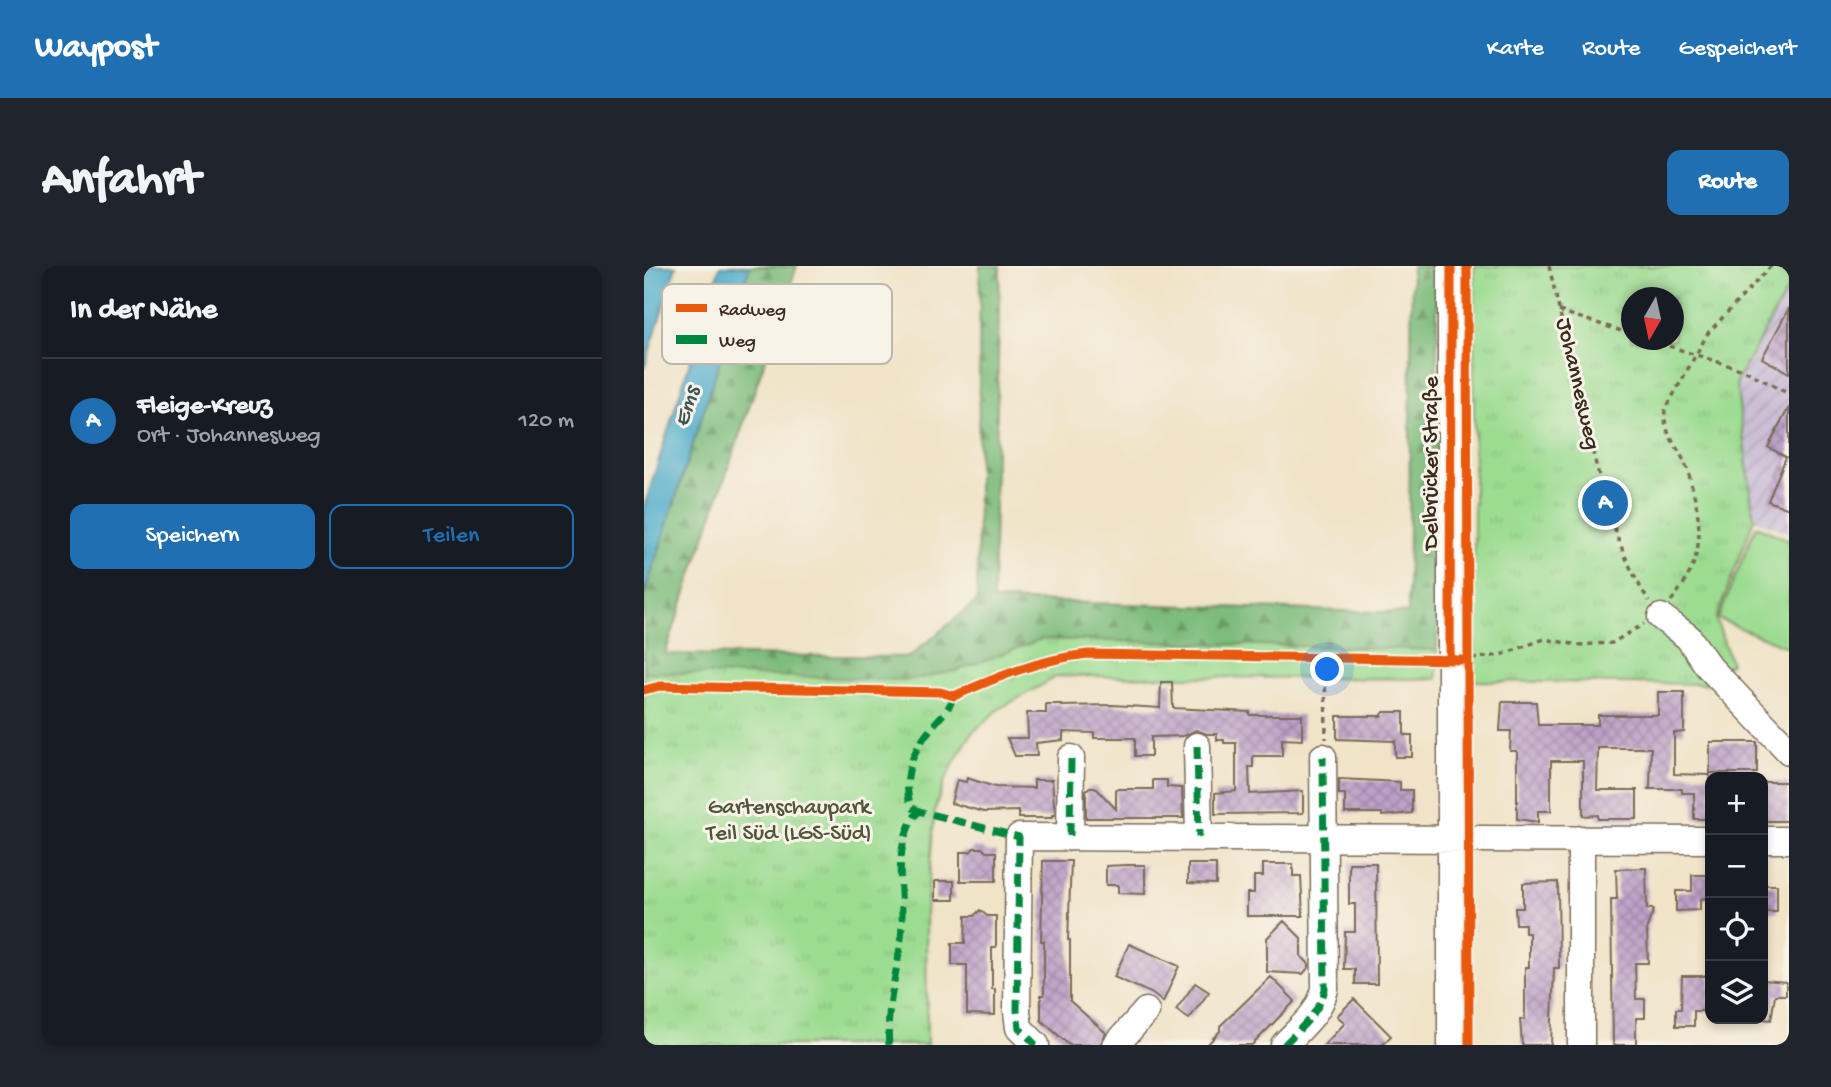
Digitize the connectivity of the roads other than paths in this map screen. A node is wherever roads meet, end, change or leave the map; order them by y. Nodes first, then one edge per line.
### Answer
1 (1451, 266) edge
2 (1657, 611) road end
3 (1197, 746) dead end
4 (1789, 751) edge
5 (1324, 757) road end
6 (1071, 758) dead end
7 (1070, 836) junction
8 (1199, 837) junction
9 (1325, 838) junction
10 (1451, 838) junction
11 (1581, 839) junction
12 (1705, 839) edge
13 (1768, 840) edge
14 (1789, 840) edge
15 (1146, 1011) dead end
16 (1036, 1045) edge
17 (1116, 1045) edge
18 (1284, 1045) edge
19 (1451, 1045) edge
20 (1581, 1045) edge

1 - 10 street, Delbrücker Straße
2 - 4 street
3 - 8 street
5 - 9 street
6 - 7 street
7 - 8 street
7 - 16 street
8 - 9 street
9 - 10 street
9 - 18 street
10 - 11 street
10 - 19 street, Delbrücker Straße
11 - 12 street
11 - 20 street
13 - 14 street
15 - 17 street

